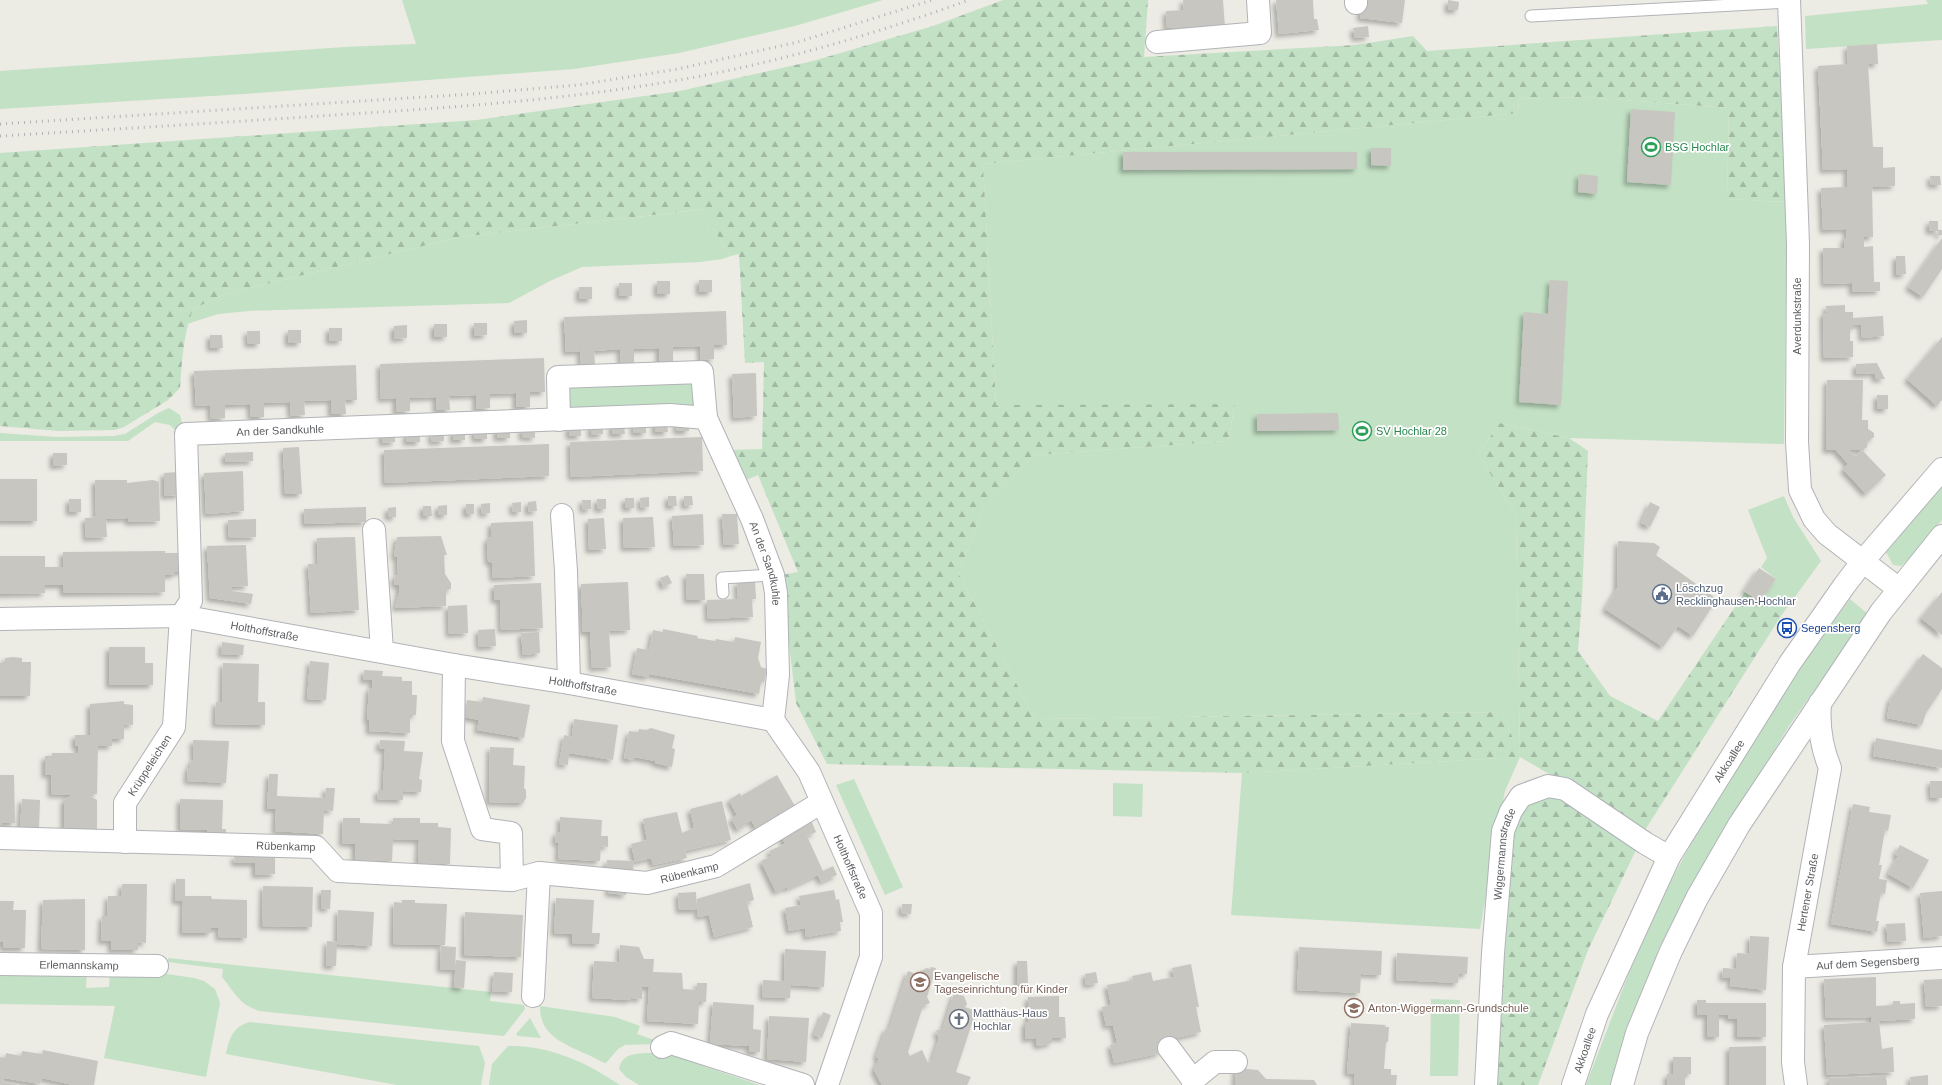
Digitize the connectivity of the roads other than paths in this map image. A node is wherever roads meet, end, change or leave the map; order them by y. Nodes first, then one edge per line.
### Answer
1 (1258, 0) edge
2 (1789, 1) edge
3 (1531, 16) dead end
4 (1157, 42) dead end
5 (706, 418) junction
6 (559, 420) junction
7 (1942, 469) edge
8 (562, 515) dead end
9 (374, 530) dead end
10 (1942, 536) edge
11 (1942, 552) edge
12 (1862, 562) junction
13 (773, 575) junction
14 (1899, 589) junction
15 (723, 593) dead end
16 (181, 616) junction
17 (0, 619) edge
18 (382, 651) junction
19 (454, 665) junction
20 (569, 683) junction
21 (1819, 712) junction
22 (773, 720) junction
23 (822, 802) junction
24 (0, 838) edge
25 (125, 842) junction
26 (1669, 857) junction
27 (539, 873) junction
28 (512, 880) junction
29 (1942, 958) edge
30 (0, 964) edge
31 (157, 966) dead end
32 (1794, 967) junction
33 (533, 996) dead end
34 (662, 1047) dead end
35 (1169, 1048) dead end
36 (1236, 1062) dead end
37 (1193, 1083) edge
38 (803, 1085) edge
39 (827, 1085) edge
40 (1486, 1085) edge
41 (1573, 1085) edge
42 (1622, 1085) edge
43 (1633, 1085) edge
44 (1796, 1085) edge

1 - 4 street
2 - 3 lane
2 - 12 street, Averdunkstraße
5 - 6 street, An der Sandkuhle
5 - 6 street, An der Sandkuhle
5 - 13 street, An der Sandkuhle
6 - 16 street, An der Sandkuhle
7 - 12 street, Akkoallee
8 - 20 street
9 - 18 street
10 - 14 street
11 - 21 lane
12 - 14 street, Averdunkstraße
12 - 26 street, Akkoallee
13 - 15 lane
13 - 22 street, An der Sandkuhle
14 - 21 street
16 - 17 street, Holthoffstraße
16 - 18 street, Holthoffstraße
16 - 25 street, Krüppeleichen
18 - 19 street, Holthoffstraße
19 - 20 street, Holthoffstraße
19 - 28 street
20 - 22 street, Holthoffstraße
21 - 32 street, Hertener Straße
21 - 42 street
21 - 43 lane
22 - 23 street, Holthoffstraße
23 - 27 street, Rübenkamp
23 - 39 street, Holthoffstraße
24 - 25 street
25 - 28 street, Rübenkamp
26 - 40 street, Wiggermannstraße
26 - 41 street, Akkoallee
27 - 28 street, Rübenkamp
27 - 33 street
29 - 32 street, Auf dem Segensberg
30 - 31 street, Erlemannskamp
32 - 44 street, Hertener Straße
34 - 38 street
35 - 37 street
36 - 37 street

